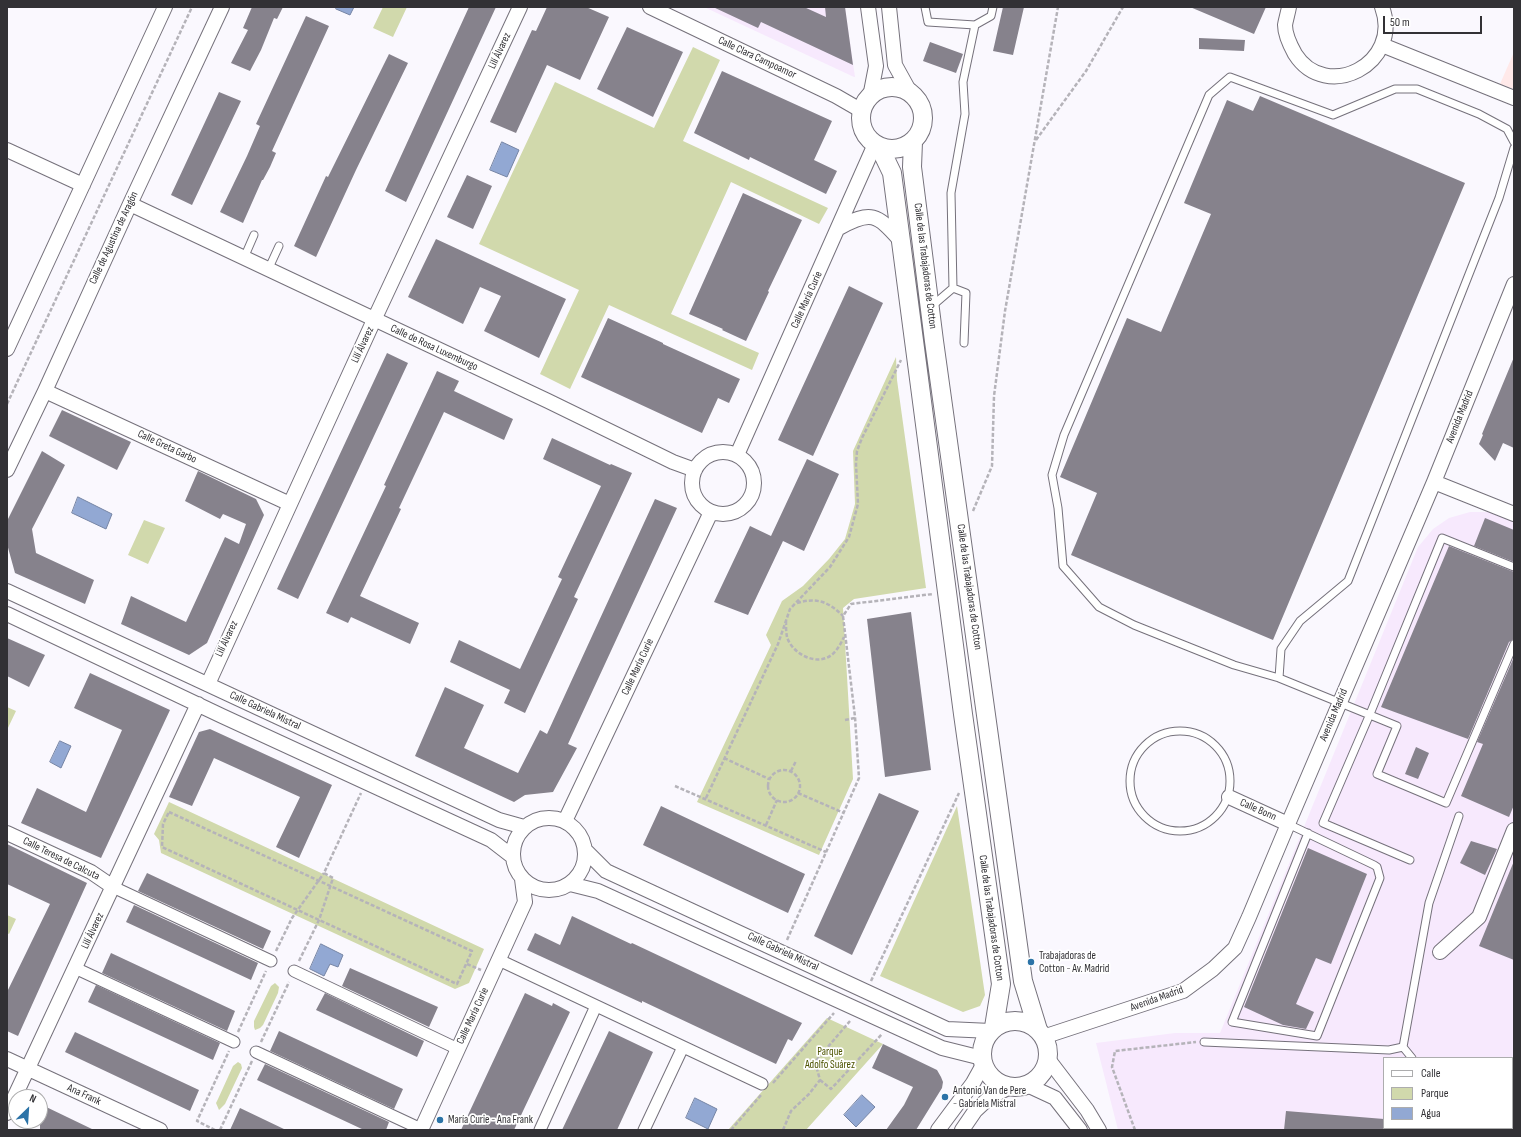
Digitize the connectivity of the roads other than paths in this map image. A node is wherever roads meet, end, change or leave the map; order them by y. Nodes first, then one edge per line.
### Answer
1 (164, 7) edge
2 (222, 7) edge
3 (520, 7) edge
4 (650, 7) edge
5 (868, 7) edge
6 (889, 7) edge
7 (925, 7) edge
8 (993, 7) edge
9 (1289, 7) edge
10 (1382, 7) edge
11 (975, 25) junction
12 (1382, 45) junction
13 (911, 94) junction
14 (1514, 98) edge
15 (866, 104) junction
16 (913, 142) junction
17 (1514, 142) edge
18 (877, 145) junction
19 (1514, 148) edge
20 (7, 150) edge
21 (83, 185) junction
22 (130, 204) junction
23 (839, 228) junction
24 (254, 235) dead end
25 (900, 240) junction
26 (279, 246) dead end
27 (244, 258) junction
28 (268, 270) junction
29 (1514, 284) edge
30 (953, 288) junction
31 (1511, 298) edge
32 (930, 308) junction
33 (374, 320) junction
34 (964, 343) dead end
35 (7, 349) edge
36 (45, 391) junction
37 (738, 455) junction
38 (7, 470) edge
39 (695, 470) junction
40 (1434, 482) junction
41 (290, 504) junction
42 (711, 512) junction
43 (1514, 514) edge
44 (1514, 567) edge
45 (7, 591) edge
46 (7, 614) edge
47 (1514, 644) edge
48 (1279, 678) junction
49 (208, 684) junction
50 (1340, 702) junction
51 (198, 704) junction
52 (1370, 714) junction
53 (1229, 797) junction
54 (1459, 816) dead end
55 (565, 821) junction
56 (1288, 824) junction
57 (524, 827) junction
58 (1514, 830) edge
59 (7, 833) edge
60 (1308, 833) junction
61 (585, 850) junction
62 (513, 857) junction
63 (1410, 860) dead end
64 (522, 879) junction
65 (570, 884) junction
66 (113, 887) junction
67 (545, 890) junction
68 (526, 902) junction
69 (1440, 952) dead end
70 (499, 960) junction
71 (271, 961) road end
72 (75, 968) junction
73 (294, 972) road end
74 (596, 1006) junction
75 (992, 1029) junction
76 (1041, 1033) junction
77 (234, 1042) road end
78 (1204, 1042) road end
79 (683, 1047) junction
80 (1403, 1047) junction
81 (458, 1049) junction
82 (256, 1052) road end
83 (1411, 1057) edge
84 (7, 1059) edge
85 (1048, 1059) junction
86 (982, 1062) junction
87 (29, 1069) junction
88 (1019, 1086) junction
89 (765, 1088) road end
90 (7, 1113) edge
91 (160, 1130) edge
92 (422, 1130) edge
93 (540, 1130) edge
94 (644, 1130) edge
95 (938, 1130) edge
96 (962, 1130) edge
97 (1080, 1130) edge
98 (1099, 1130) edge

1 - 21 street
2 - 22 street, Calle de Agustina de Aragón
3 - 33 street, Lilí Álvarez
4 - 15 street, Calle Clara Campoamor
5 - 15 street
6 - 13 street
7 - 11 lane
8 - 11 lane
9 - 12 street
10 - 12 street
11 - 30 lane
12 - 14 street
13 - 15 street
13 - 16 street
15 - 18 street
16 - 18 street
16 - 32 street, Calle de las Trabajadoras de Cotton
17 - 48 lane
18 - 23 street, Calle María Curie
18 - 25 street, Calle de las Trabajadoras de Cotton
19 - 48 lane
20 - 21 street
21 - 35 street
22 - 27 street, Calle de Rosa Luxemburgo
22 - 36 street, Calle de Agustina de Aragón
23 - 25 street
23 - 37 street, Calle María Curie
24 - 27 lane
25 - 75 street, Calle de las Trabajadoras de Cotton
26 - 28 lane
27 - 28 street, Calle de Rosa Luxemburgo
28 - 33 street, Calle de Rosa Luxemburgo
29 - 31 street, Avenida Madrid
30 - 32 lane
30 - 34 lane
31 - 40 street, Avenida Madrid
32 - 76 street, Calle de las Trabajadoras de Cotton
33 - 39 street, Calle de Rosa Luxemburgo
33 - 41 street, Lilí Álvarez
36 - 38 street, Calle de Agustina de Aragón
36 - 41 street, Calle Greta Garbo
37 - 39 street
37 - 42 street
39 - 42 street
40 - 43 street
40 - 50 street, Avenida Madrid
41 - 49 street, Lilí Álvarez
42 - 55 street, Calle María Curie
44 - 52 lane
45 - 49 street, Calle Gabriela Mistral
46 - 51 street, Calle Gabriela Mistral
47 - 52 lane
48 - 50 lane
49 - 57 street, Calle Gabriela Mistral
50 - 52 lane
50 - 56 street, Avenida Madrid
51 - 62 street, Calle Gabriela Mistral
51 - 66 street, Lilí Álvarez
52 - 63 lane
53 - 53 lane, Calle Bonn
53 - 56 street, Calle Bonn
54 - 80 lane
55 - 57 street
55 - 61 street
56 - 60 lane
56 - 76 street, Avenida Madrid
57 - 62 street
58 - 69 street
59 - 66 street, Calle Teresa de Calcuta
60 - 60 lane
61 - 65 street
61 - 75 street, Calle Gabriela Mistral
62 - 64 street
64 - 67 street
64 - 68 street
65 - 67 street
65 - 86 street, Calle Gabriela Mistral
66 - 71 street
66 - 72 street, Lilí Álvarez
67 - 68 street
68 - 70 street, Calle María Curie
70 - 74 street
70 - 81 street, Calle María Curie
72 - 77 street
72 - 87 street, Lilí Álvarez
73 - 81 street
74 - 79 street
74 - 93 street
75 - 76 street
75 - 86 street
76 - 85 street
78 - 80 lane
79 - 89 street
79 - 94 street
80 - 83 lane
81 - 92 street, Calle María Curie
82 - 92 street
84 - 87 street, Ana Frank
85 - 88 street
85 - 98 street
86 - 88 street
86 - 95 street
87 - 90 street, Lilí Álvarez
87 - 91 street, Ana Frank
88 - 96 street
88 - 97 street

